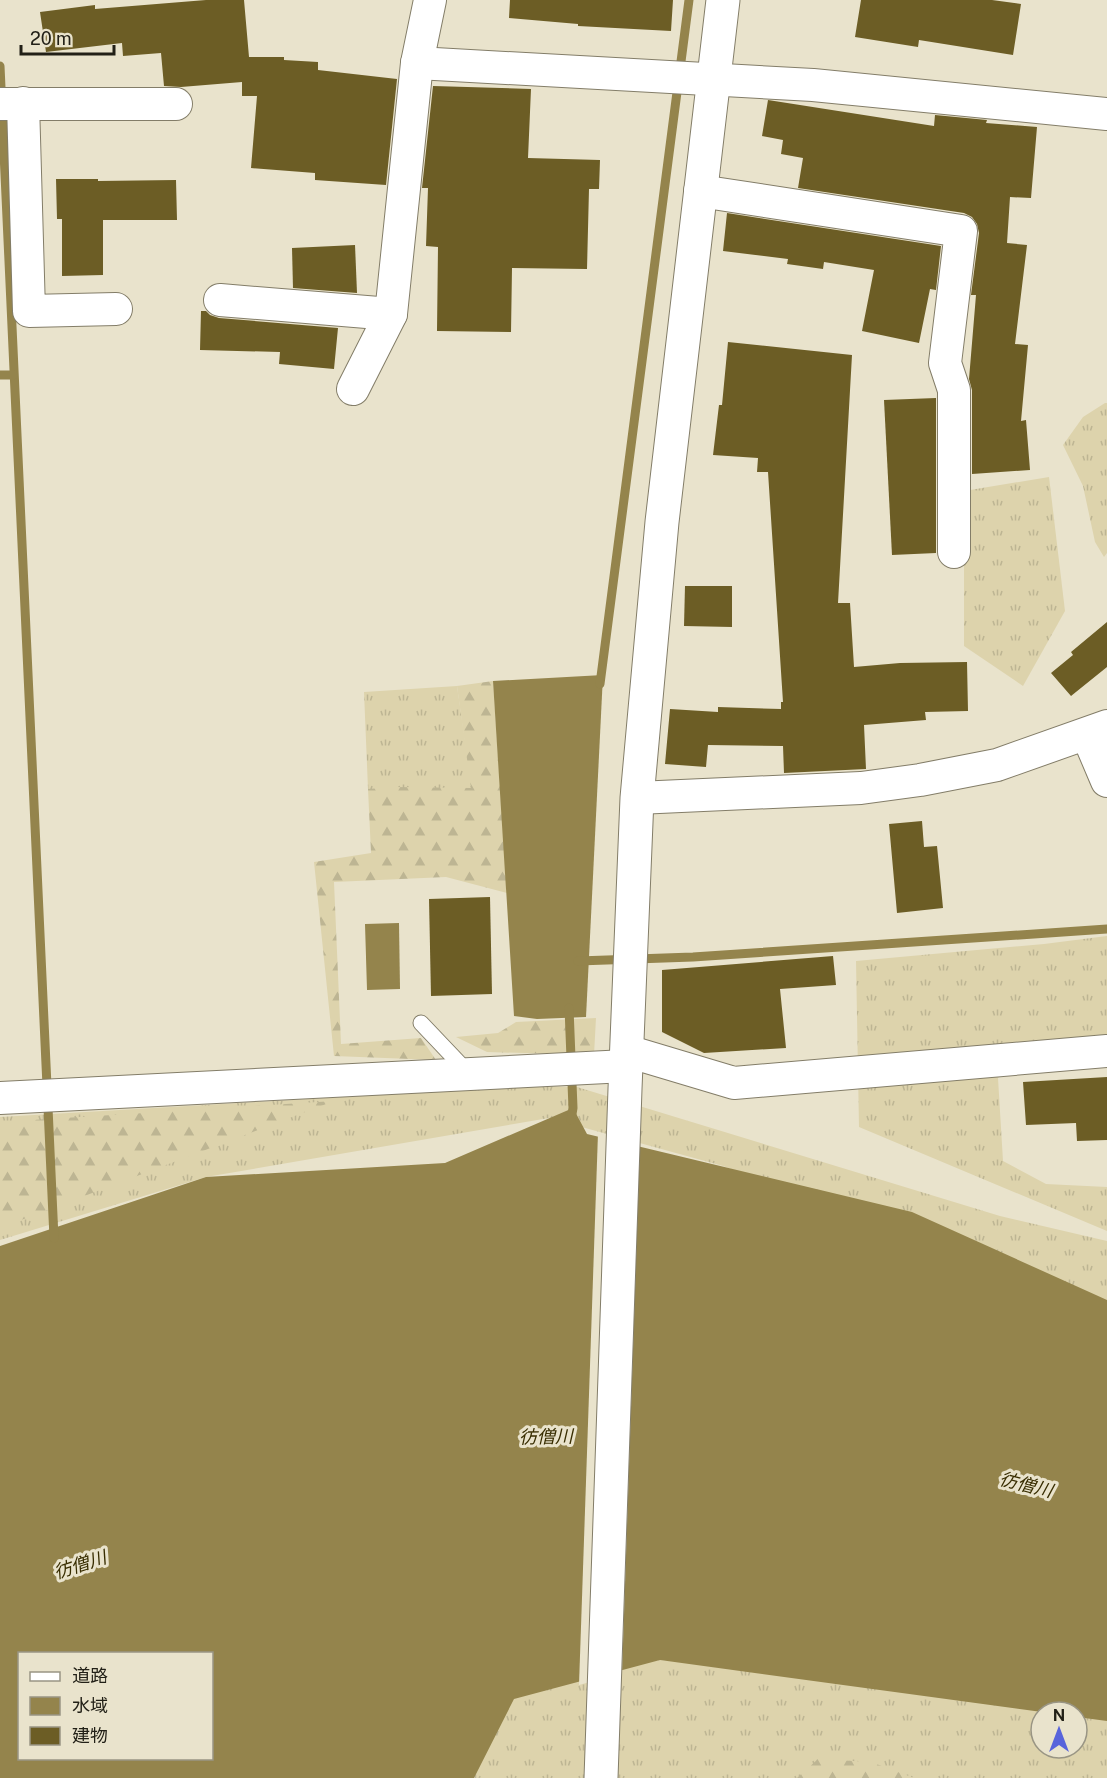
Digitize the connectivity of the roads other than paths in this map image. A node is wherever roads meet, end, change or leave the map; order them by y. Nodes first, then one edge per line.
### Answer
1 (430, 0) edge
2 (723, 0) edge
3 (417, 63) junction
4 (713, 79) junction
5 (11, 104) edge
6 (176, 104) dead end
7 (1107, 114) edge
8 (700, 191) junction
9 (220, 300) dead end
10 (116, 309) dead end
11 (391, 314) junction
12 (353, 389) dead end
13 (954, 552) dead end
14 (1097, 730) edge
15 (1107, 781) edge
16 (637, 798) junction
17 (421, 1023) dead end
18 (1107, 1051) edge
19 (626, 1068) junction
20 (459, 1074) junction
21 (0, 1098) edge
22 (601, 1778) edge

1 - 3 street
2 - 4 street
3 - 4 street
3 - 11 street
4 - 7 street
4 - 8 street
5 - 6 street
5 - 10 street
8 - 13 street
8 - 16 street
9 - 11 street
11 - 12 street
14 - 15 street
14 - 16 street
16 - 19 street
17 - 20 lane
18 - 19 street
19 - 20 street
19 - 22 street
20 - 21 street

